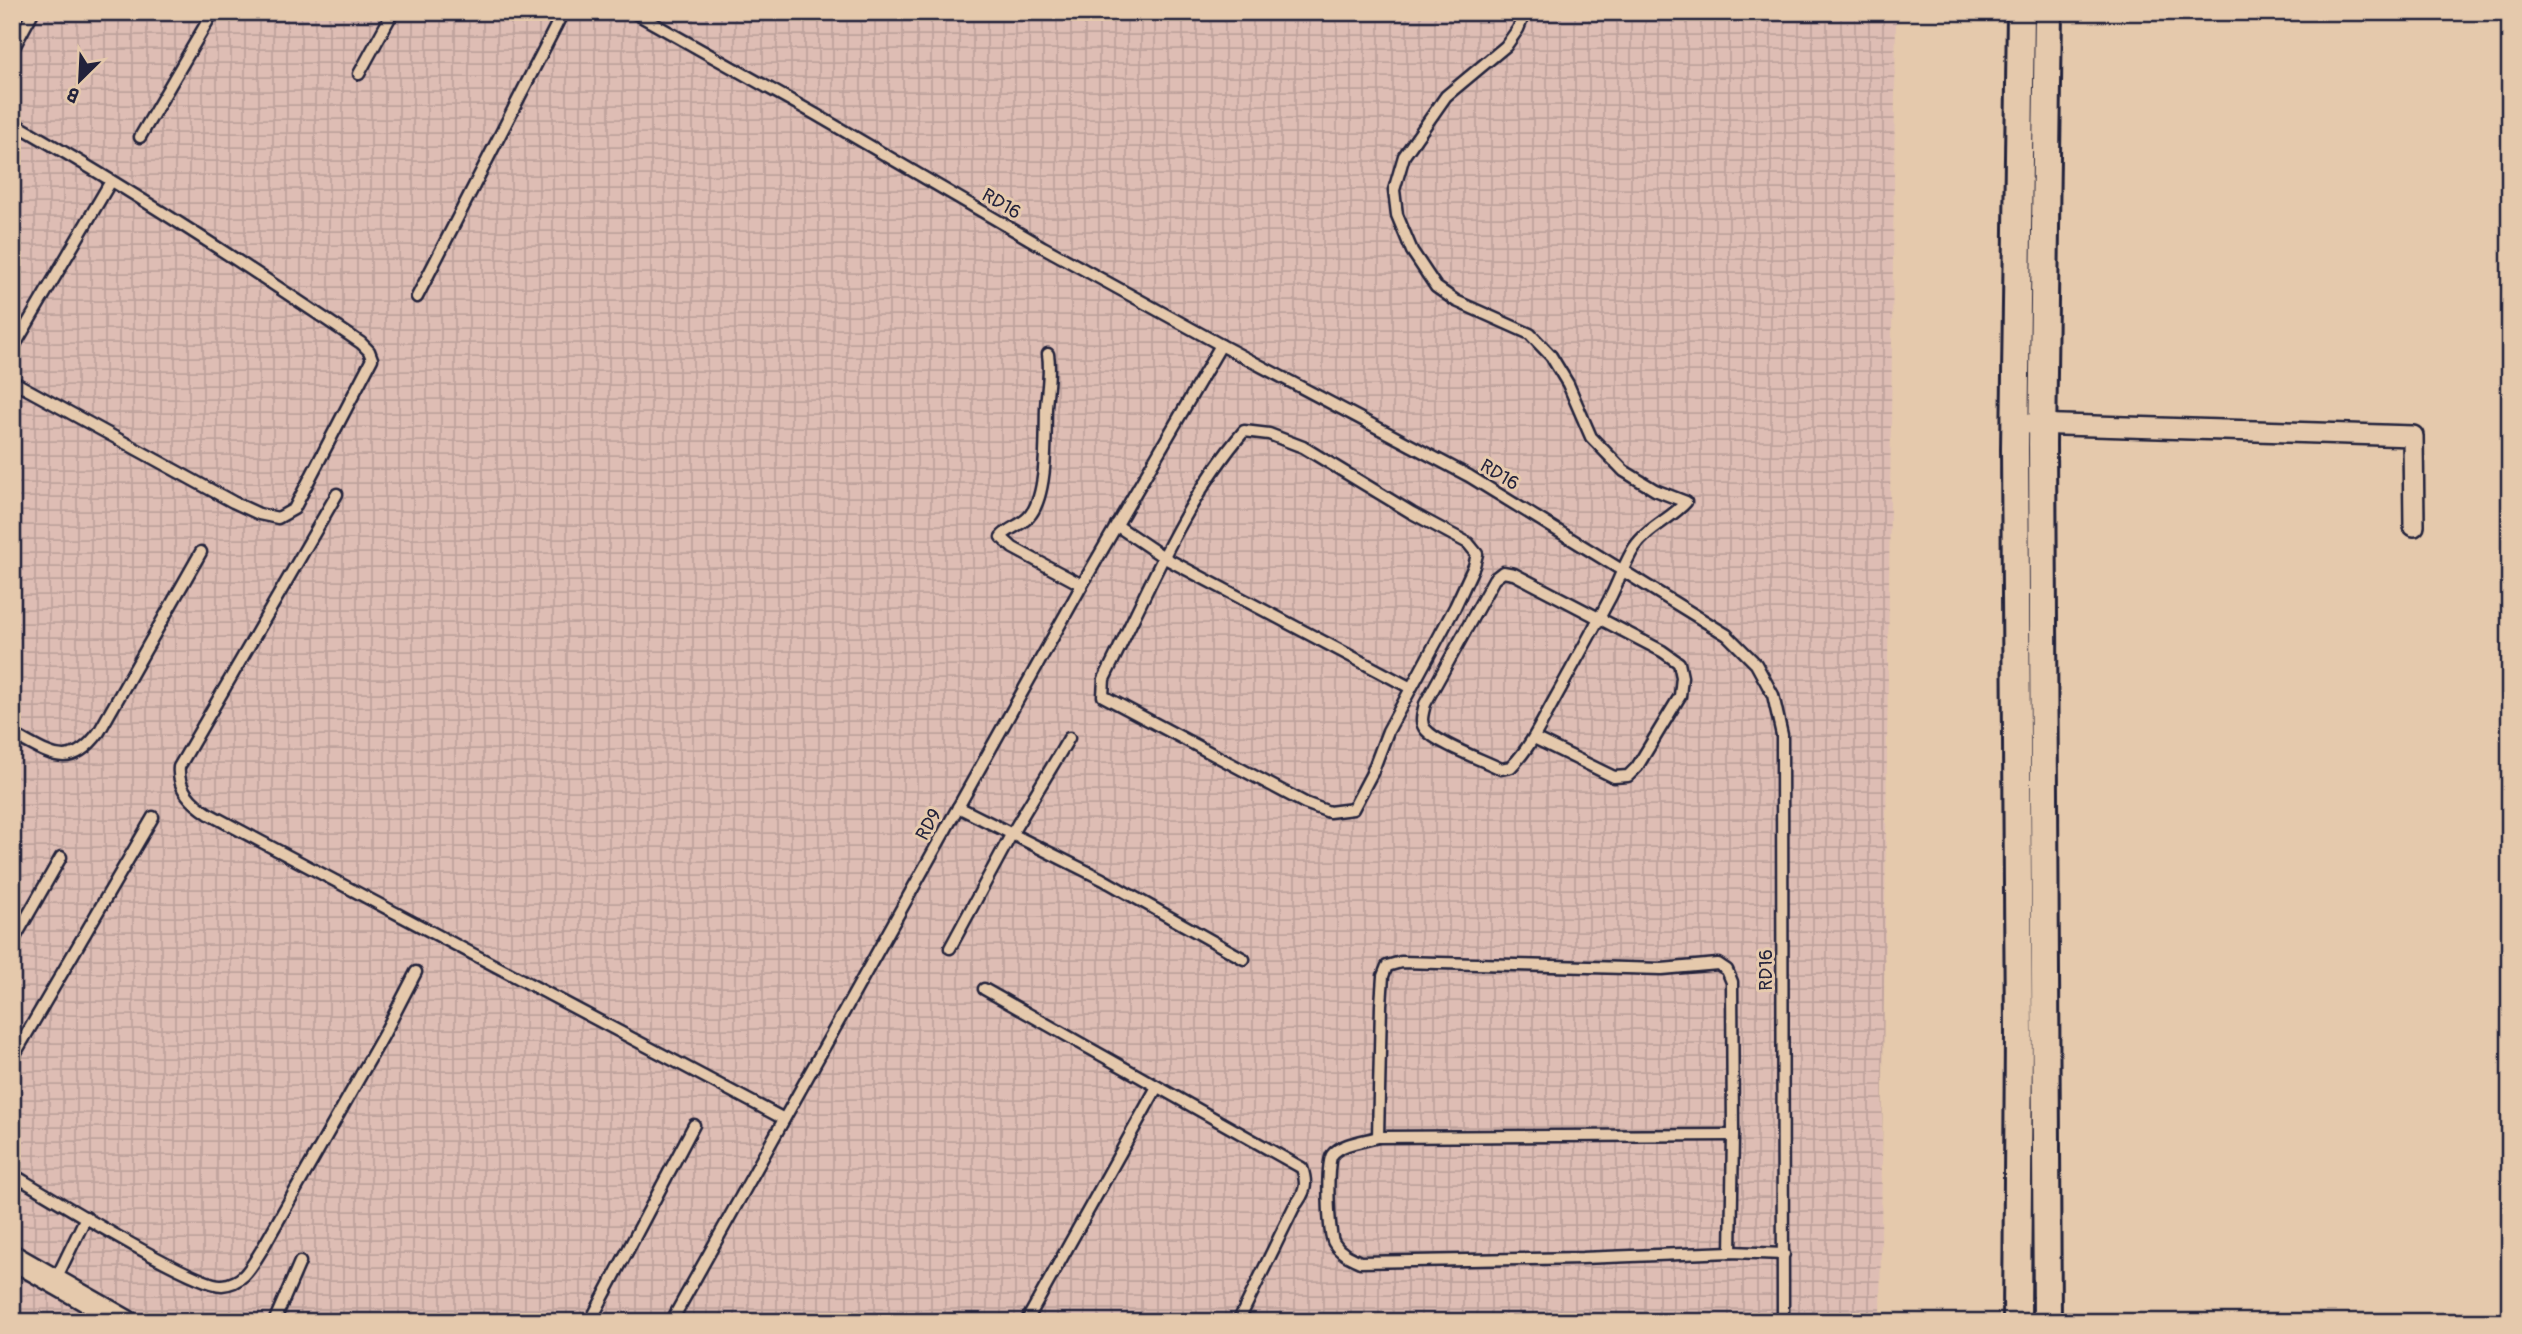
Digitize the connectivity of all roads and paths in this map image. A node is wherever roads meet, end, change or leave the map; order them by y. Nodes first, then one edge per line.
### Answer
1 (33, 12) edge
2 (213, 12) edge
3 (393, 12) edge
4 (563, 12) edge
5 (633, 12) edge
6 (1525, 12) edge
7 (2021, 12) edge
8 (2048, 12) edge
9 (12, 51) edge
10 (359, 74) dead end
11 (12, 122) edge
12 (140, 137) dead end
13 (111, 181) junction
14 (417, 297) dead end
15 (1221, 345) junction
16 (12, 350) edge
17 (1048, 354) dead end
18 (12, 381) edge
19 (2015, 423) junction
20 (2042, 424) junction
21 (337, 494) dead end
22 (1116, 525) junction
23 (2414, 526) dead end
24 (201, 552) dead end
25 (1165, 558) junction
26 (1624, 571) junction
27 (1082, 585) junction
28 (1599, 620) junction
29 (1411, 688) junction
30 (12, 734) edge
31 (1069, 738) dead end
32 (1534, 738) junction
33 (958, 807) junction
34 (153, 817) dead end
35 (1011, 835) junction
36 (61, 857) dead end
37 (12, 943) edge
38 (950, 948) dead end
39 (1244, 960) dead end
40 (416, 972) dead end
41 (984, 989) dead end
42 (12, 1059) edge
43 (1157, 1087) junction
44 (784, 1119) junction
45 (694, 1125) dead end
46 (1733, 1135) junction
47 (1378, 1137) junction
48 (12, 1174) edge
49 (86, 1217) junction
50 (1731, 1252) junction
51 (1784, 1254) junction
52 (12, 1257) edge
53 (300, 1262) dead end
54 (55, 1282) junction
55 (126, 1322) edge
56 (274, 1322) edge
57 (590, 1322) edge
58 (671, 1322) edge
59 (1026, 1322) edge
60 (1238, 1322) edge
61 (1783, 1322) edge
62 (2017, 1322) edge
63 (2047, 1322) edge

1 - 9 lane
2 - 12 lane
3 - 10 lane
4 - 14 lane
5 - 15 lane, RD16
6 - 26 lane
7 - 19 main road
8 - 20 main road
11 - 13 lane
13 - 16 lane
13 - 18 lane
15 - 22 lane, RD9
15 - 26 lane, RD16
17 - 27 lane
19 - 20 street
19 - 62 main road
20 - 23 street
20 - 63 main road
21 - 44 lane
22 - 25 lane
22 - 27 lane, RD9
24 - 30 lane
25 - 29 lane
25 - 29 lane
25 - 29 lane
26 - 28 lane
26 - 51 lane, RD16
27 - 33 lane, RD9
28 - 32 lane
28 - 32 lane
28 - 32 lane
31 - 35 lane
33 - 35 lane
33 - 44 lane, RD9
34 - 42 lane
35 - 38 lane
35 - 39 lane
36 - 37 lane
40 - 49 lane
41 - 43 lane
43 - 59 lane
43 - 60 lane
44 - 58 lane, RD9
45 - 57 lane
46 - 47 lane
46 - 47 lane
46 - 50 lane
47 - 50 lane
48 - 49 lane
49 - 54 lane
50 - 51 lane
51 - 61 lane, RD16
52 - 54 street
53 - 56 lane
54 - 55 street

